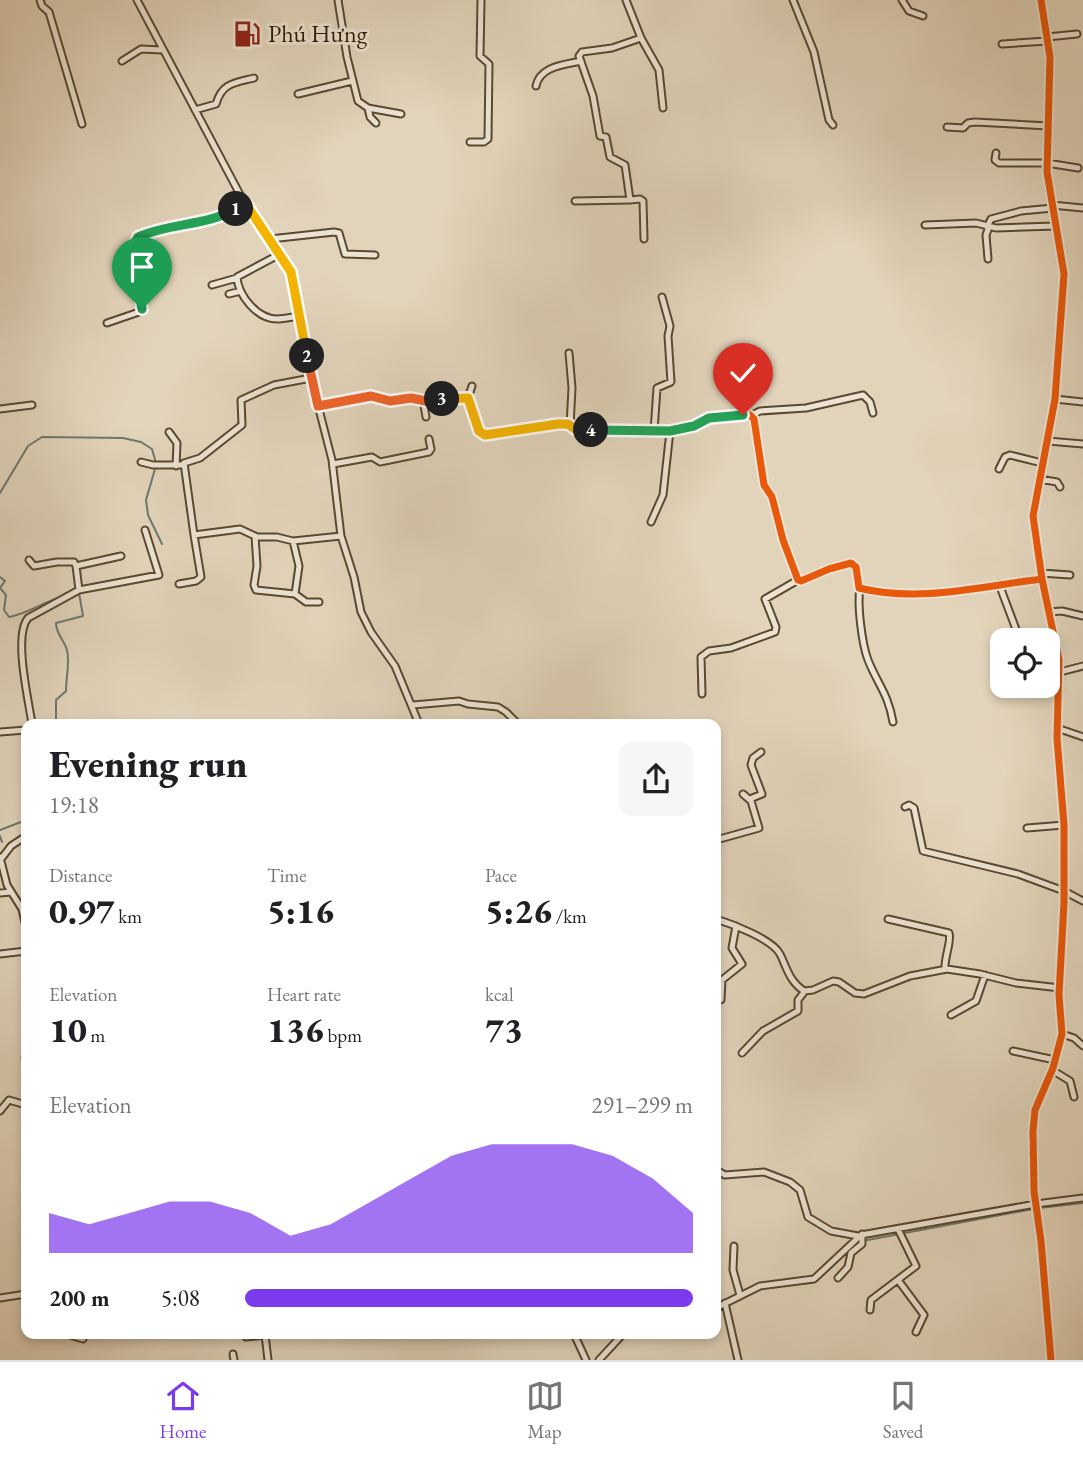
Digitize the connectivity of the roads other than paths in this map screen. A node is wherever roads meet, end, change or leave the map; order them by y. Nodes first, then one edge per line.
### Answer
1 (40, 0) edge
2 (137, 0) edge
3 (338, 0) edge
4 (481, 0) edge
5 (626, 0) edge
6 (793, 0) edge
7 (902, 0) edge
8 (1041, 0) edge
9 (923, 16) dead end
10 (1077, 34) dead end
11 (640, 38) junction
12 (1047, 39) junction
13 (1002, 44) dead end
14 (162, 50) junction
15 (122, 61) dead end
16 (581, 61) junction
17 (254, 78) dead end
18 (352, 81) junction
19 (536, 86) dead end
20 (298, 94) dead end
21 (368, 108) junction
22 (663, 108) dead end
23 (195, 110) junction
24 (401, 114) dead end
25 (376, 123) dead end
26 (82, 124) dead end
27 (833, 125) dead end
28 (1048, 126) junction
29 (947, 127) dead end
30 (470, 142) dead end
31 (996, 153) dead end
32 (1047, 163) junction
33 (1078, 168) dead end
34 (630, 200) junction
35 (575, 201) dead end
36 (246, 204) junction
37 (1052, 207) junction
38 (1083, 208) edge
39 (925, 225) dead end
40 (1055, 226) junction
41 (988, 227) junction
42 (270, 239) junction
43 (644, 239) dead end
44 (280, 254) junction
45 (374, 255) dead end
46 (988, 259) dead end
47 (237, 278) junction
48 (212, 285) dead end
49 (241, 291) junction
50 (229, 293) dead end
51 (662, 297) dead end
52 (300, 316) junction
53 (107, 323) dead end
54 (569, 353) dead end
55 (310, 378) junction
56 (472, 386) dead end
57 (468, 398) junction
58 (1055, 399) junction
59 (423, 400) junction
60 (1083, 402) edge
61 (32, 405) dead end
62 (318, 406) junction
63 (0, 409) edge
64 (873, 413) dead end
65 (752, 415) junction
66 (426, 417) dead end
67 (570, 426) junction
68 (654, 431) junction
69 (670, 431) junction
70 (169, 432) dead end
71 (429, 439) dead end
72 (1048, 441) junction
73 (1083, 444) edge
74 (141, 462) dead end
75 (1042, 463) junction
76 (333, 464) junction
77 (183, 465) junction
78 (176, 466) junction
79 (999, 469) dead end
80 (1039, 479) junction
81 (1060, 487) dead end
82 (651, 522) dead end
83 (145, 530) dead end
84 (194, 535) junction
85 (255, 536) junction
86 (341, 536) junction
87 (293, 541) junction
88 (121, 556) dead end
89 (29, 559) dead end
90 (76, 566) junction
91 (1070, 575) dead end
92 (1042, 576) junction
93 (798, 580) junction
94 (179, 584) dead end
95 (999, 584) junction
96 (860, 588) junction
97 (79, 590) junction
98 (295, 594) junction
99 (319, 602) dead end
100 (1049, 611) junction
101 (1083, 616) edge
102 (1016, 628) edge
103 (1052, 628) edge
104 (1083, 666) edge
105 (1060, 672) edge
106 (702, 694) dead end
107 (1059, 698) edge
108 (413, 705) junction
109 (31, 719) edge
110 (417, 719) edge
111 (513, 719) edge
112 (892, 722) dead end
113 (1057, 728) junction
114 (21, 731) edge
115 (0, 733) edge
116 (1083, 737) edge
117 (761, 752) dead end
118 (743, 794) dead end
119 (750, 799) junction
120 (905, 807) dead end
121 (1064, 825) junction
122 (1027, 828) dead end
123 (21, 839) edge
124 (721, 839) edge
125 (1, 858) edge
126 (1064, 891) junction
127 (11, 892) junction
128 (0, 893) edge
129 (1083, 901) edge
130 (21, 907) edge
131 (888, 919) dead end
132 (721, 921) edge
133 (736, 926) junction
134 (21, 952) edge
135 (0, 954) edge
136 (944, 970) junction
137 (985, 975) junction
138 (1060, 988) junction
139 (805, 991) junction
140 (721, 1000) dead end
141 (951, 1015) dead end
142 (1062, 1034) junction
143 (1083, 1046) edge
144 (1013, 1051) dead end
145 (742, 1053) dead end
146 (1055, 1060) junction
147 (1052, 1070) junction
148 (1074, 1097) dead end
149 (21, 1104) edge
150 (0, 1111) edge
151 (721, 1172) edge
152 (1083, 1198) edge
153 (1037, 1208) junction
154 (898, 1229) junction
155 (861, 1237) junction
156 (734, 1246) dead end
157 (838, 1278) dead end
158 (898, 1280) junction
159 (21, 1295) edge
160 (740, 1295) junction
161 (0, 1298) edge
162 (726, 1306) junction
163 (721, 1307) edge
164 (870, 1310) dead end
165 (916, 1332) dead end
166 (265, 1339) edge
167 (576, 1339) edge
168 (618, 1339) edge
169 (268, 1360) edge
170 (586, 1360) edge
171 (599, 1360) edge
172 (738, 1360) edge
173 (1051, 1360) edge

1 - 26 street
2 - 14 street
3 - 18 street
4 - 30 street
5 - 11 street
6 - 27 street
7 - 9 street
8 - 12 street
10 - 12 street
11 - 16 street
11 - 22 street
12 - 13 street
12 - 28 street
14 - 15 street
14 - 23 street
16 - 19 street
16 - 34 street
17 - 23 street
18 - 20 street
18 - 21 street
21 - 24 street
21 - 25 street
23 - 36 street
28 - 29 street
28 - 32 street
31 - 32 street
32 - 33 street
32 - 37 street
34 - 35 street
34 - 43 street
36 - 42 street
36 - 53 street
37 - 38 street
37 - 40 street
37 - 41 street
39 - 41 street
40 - 41 street
40 - 58 street
41 - 46 street
42 - 44 street
42 - 45 street
44 - 47 street
44 - 52 street
47 - 48 street
47 - 49 street
49 - 50 street
49 - 52 street
51 - 68 street
52 - 55 street
54 - 67 street
55 - 62 street
55 - 77 street
56 - 57 street
57 - 59 street
57 - 67 street
58 - 60 street
58 - 72 street
59 - 62 street
59 - 66 street
61 - 63 street
62 - 76 street
64 - 65 street
65 - 69 street
65 - 93 street
67 - 68 street
68 - 69 street
69 - 82 street
70 - 78 street
71 - 76 street
72 - 73 street
72 - 75 street
74 - 78 street
75 - 79 street
75 - 80 street
76 - 86 street
77 - 78 street
77 - 84 street
80 - 81 street
80 - 92 street
83 - 97 street
84 - 85 street
84 - 94 street
85 - 87 street
85 - 98 street
86 - 87 street
86 - 108 street
87 - 98 street
88 - 90 street
89 - 90 street
90 - 97 street
91 - 92 street
92 - 95 street
92 - 100 street
93 - 96 street
93 - 106 street
95 - 96 street
95 - 102 street
96 - 112 street
97 - 109 street
98 - 99 street
100 - 101 street
100 - 103 street
104 - 105 street
107 - 113 street
108 - 110 street
108 - 111 street
113 - 116 street
113 - 121 street
114 - 115 street
117 - 119 street
118 - 119 street
119 - 124 street
120 - 126 street
121 - 122 street
121 - 126 street
123 - 125 street
125 - 127 street
126 - 129 street
126 - 138 street
127 - 128 street
127 - 130 street
131 - 136 street
132 - 133 street
133 - 139 street
133 - 140 street
134 - 135 street
136 - 137 street
136 - 139 street
137 - 138 street
137 - 141 street
138 - 142 street
139 - 145 street
142 - 143 street
142 - 146 street
144 - 146 street
146 - 147 street
147 - 148 street
147 - 153 street
149 - 150 street
151 - 155 street
152 - 153 street
153 - 154 street
153 - 173 street
154 - 155 street
154 - 158 street
155 - 157 street
155 - 160 street
156 - 160 street
158 - 164 street
158 - 165 street
159 - 161 street
160 - 162 street
162 - 163 street
162 - 172 street
166 - 169 street
167 - 170 street
168 - 171 street

